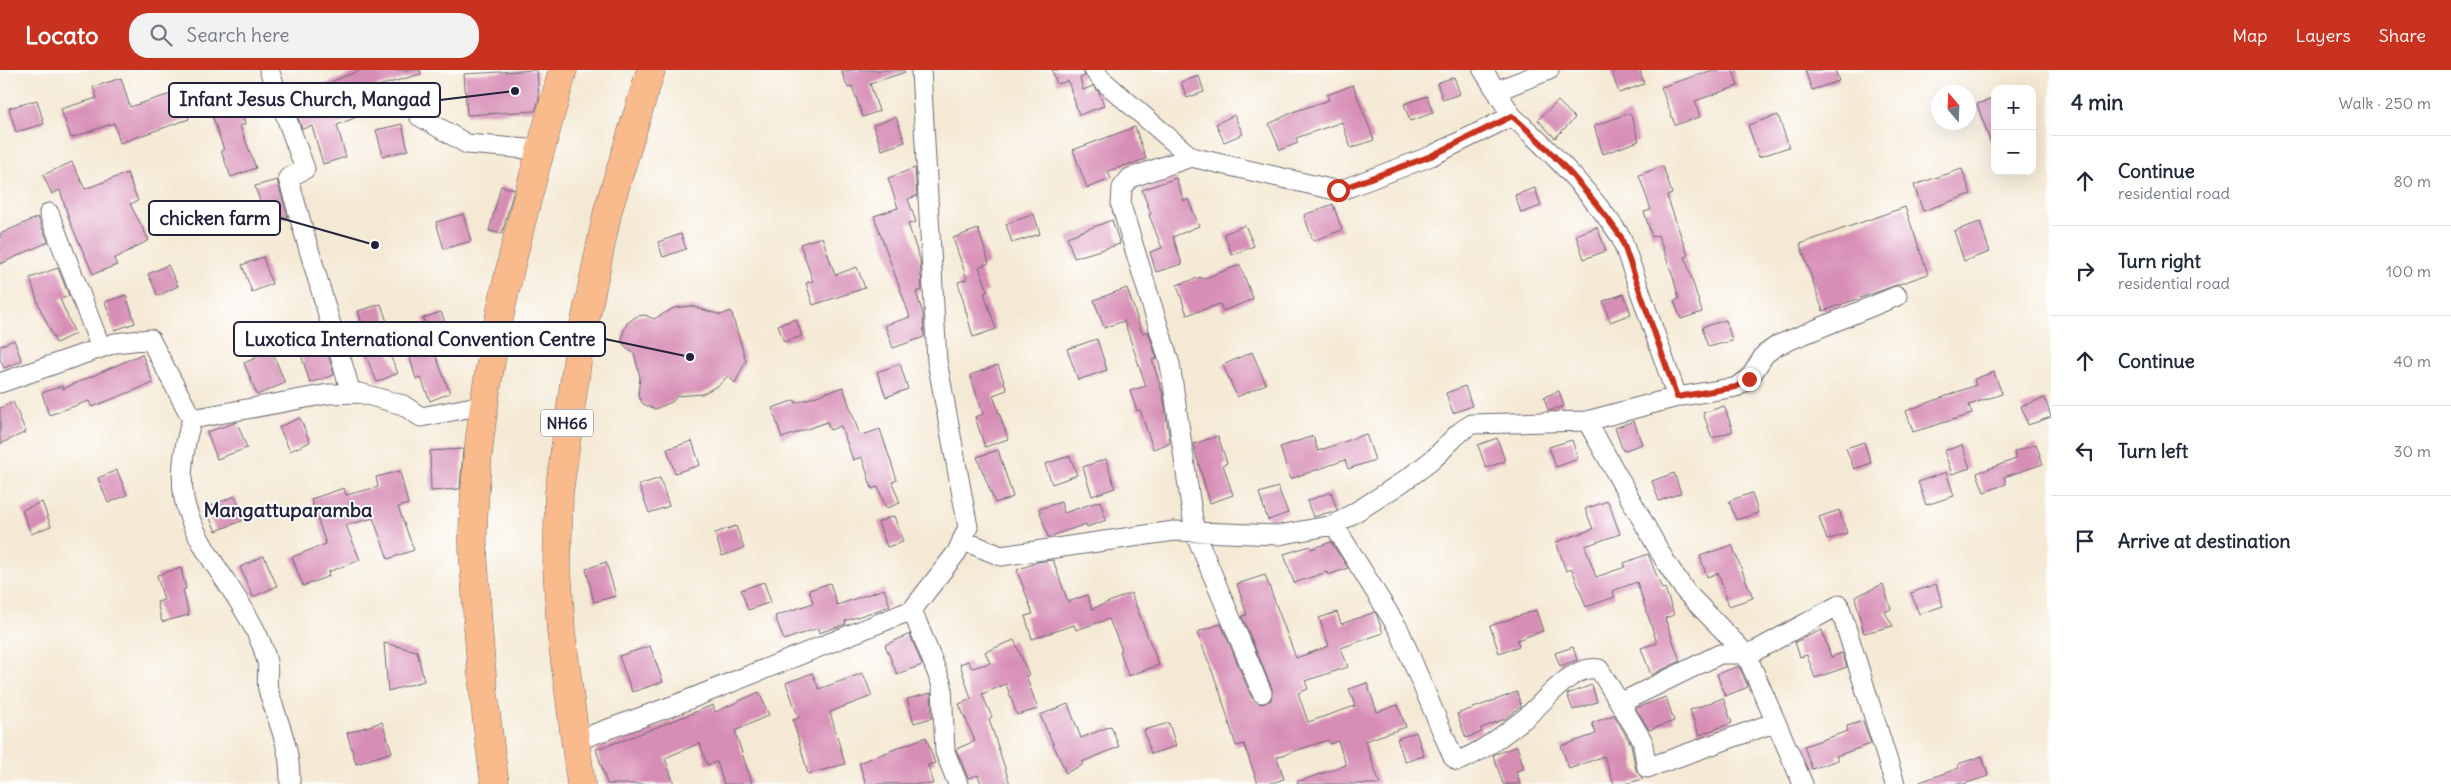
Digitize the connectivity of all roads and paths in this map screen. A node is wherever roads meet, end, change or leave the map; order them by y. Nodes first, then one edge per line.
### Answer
1 (269, 70) edge
2 (564, 70) edge
3 (651, 70) edge
4 (921, 70) edge
5 (1094, 70) edge
6 (1482, 70) edge
7 (1549, 70) edge
8 (1496, 91) junction
9 (419, 116) dead end
10 (1512, 116) junction
11 (540, 150) junction
12 (1191, 157) junction
13 (49, 214) dead end
14 (1897, 296) dead end
15 (102, 348) junction
16 (0, 383) edge
17 (351, 394) junction
18 (1677, 397) junction
19 (483, 405) junction
20 (192, 419) junction
21 (1587, 422) junction
22 (1334, 525) junction
23 (1195, 533) junction
24 (962, 540) junction
25 (912, 610) junction
26 (1746, 654) junction
27 (1262, 693) dead end
28 (1620, 703) junction
29 (1776, 722) junction
30 (575, 741) junction
31 (290, 784) edge
32 (494, 784) edge
33 (581, 784) edge
34 (958, 784) edge
35 (1803, 784) edge
36 (1895, 784) edge

1 - 17 street
2 - 11 highway
3 - 30 highway, NH66
4 - 24 street
5 - 12 street
6 - 8 street
7 - 8 street
8 - 10 street
9 - 11 street
10 - 12 street
10 - 18 street
11 - 19 highway
12 - 23 street
13 - 15 street
14 - 18 street
15 - 16 street
15 - 20 street
17 - 19 street
17 - 20 street
18 - 21 street
19 - 32 highway
20 - 31 street
21 - 22 street
21 - 26 street
22 - 23 street
22 - 28 street
23 - 24 street
23 - 27 street
24 - 25 street
25 - 30 street
25 - 34 street
26 - 28 street
26 - 29 street
26 - 36 street
28 - 29 street
29 - 35 street
30 - 33 highway, NH66

